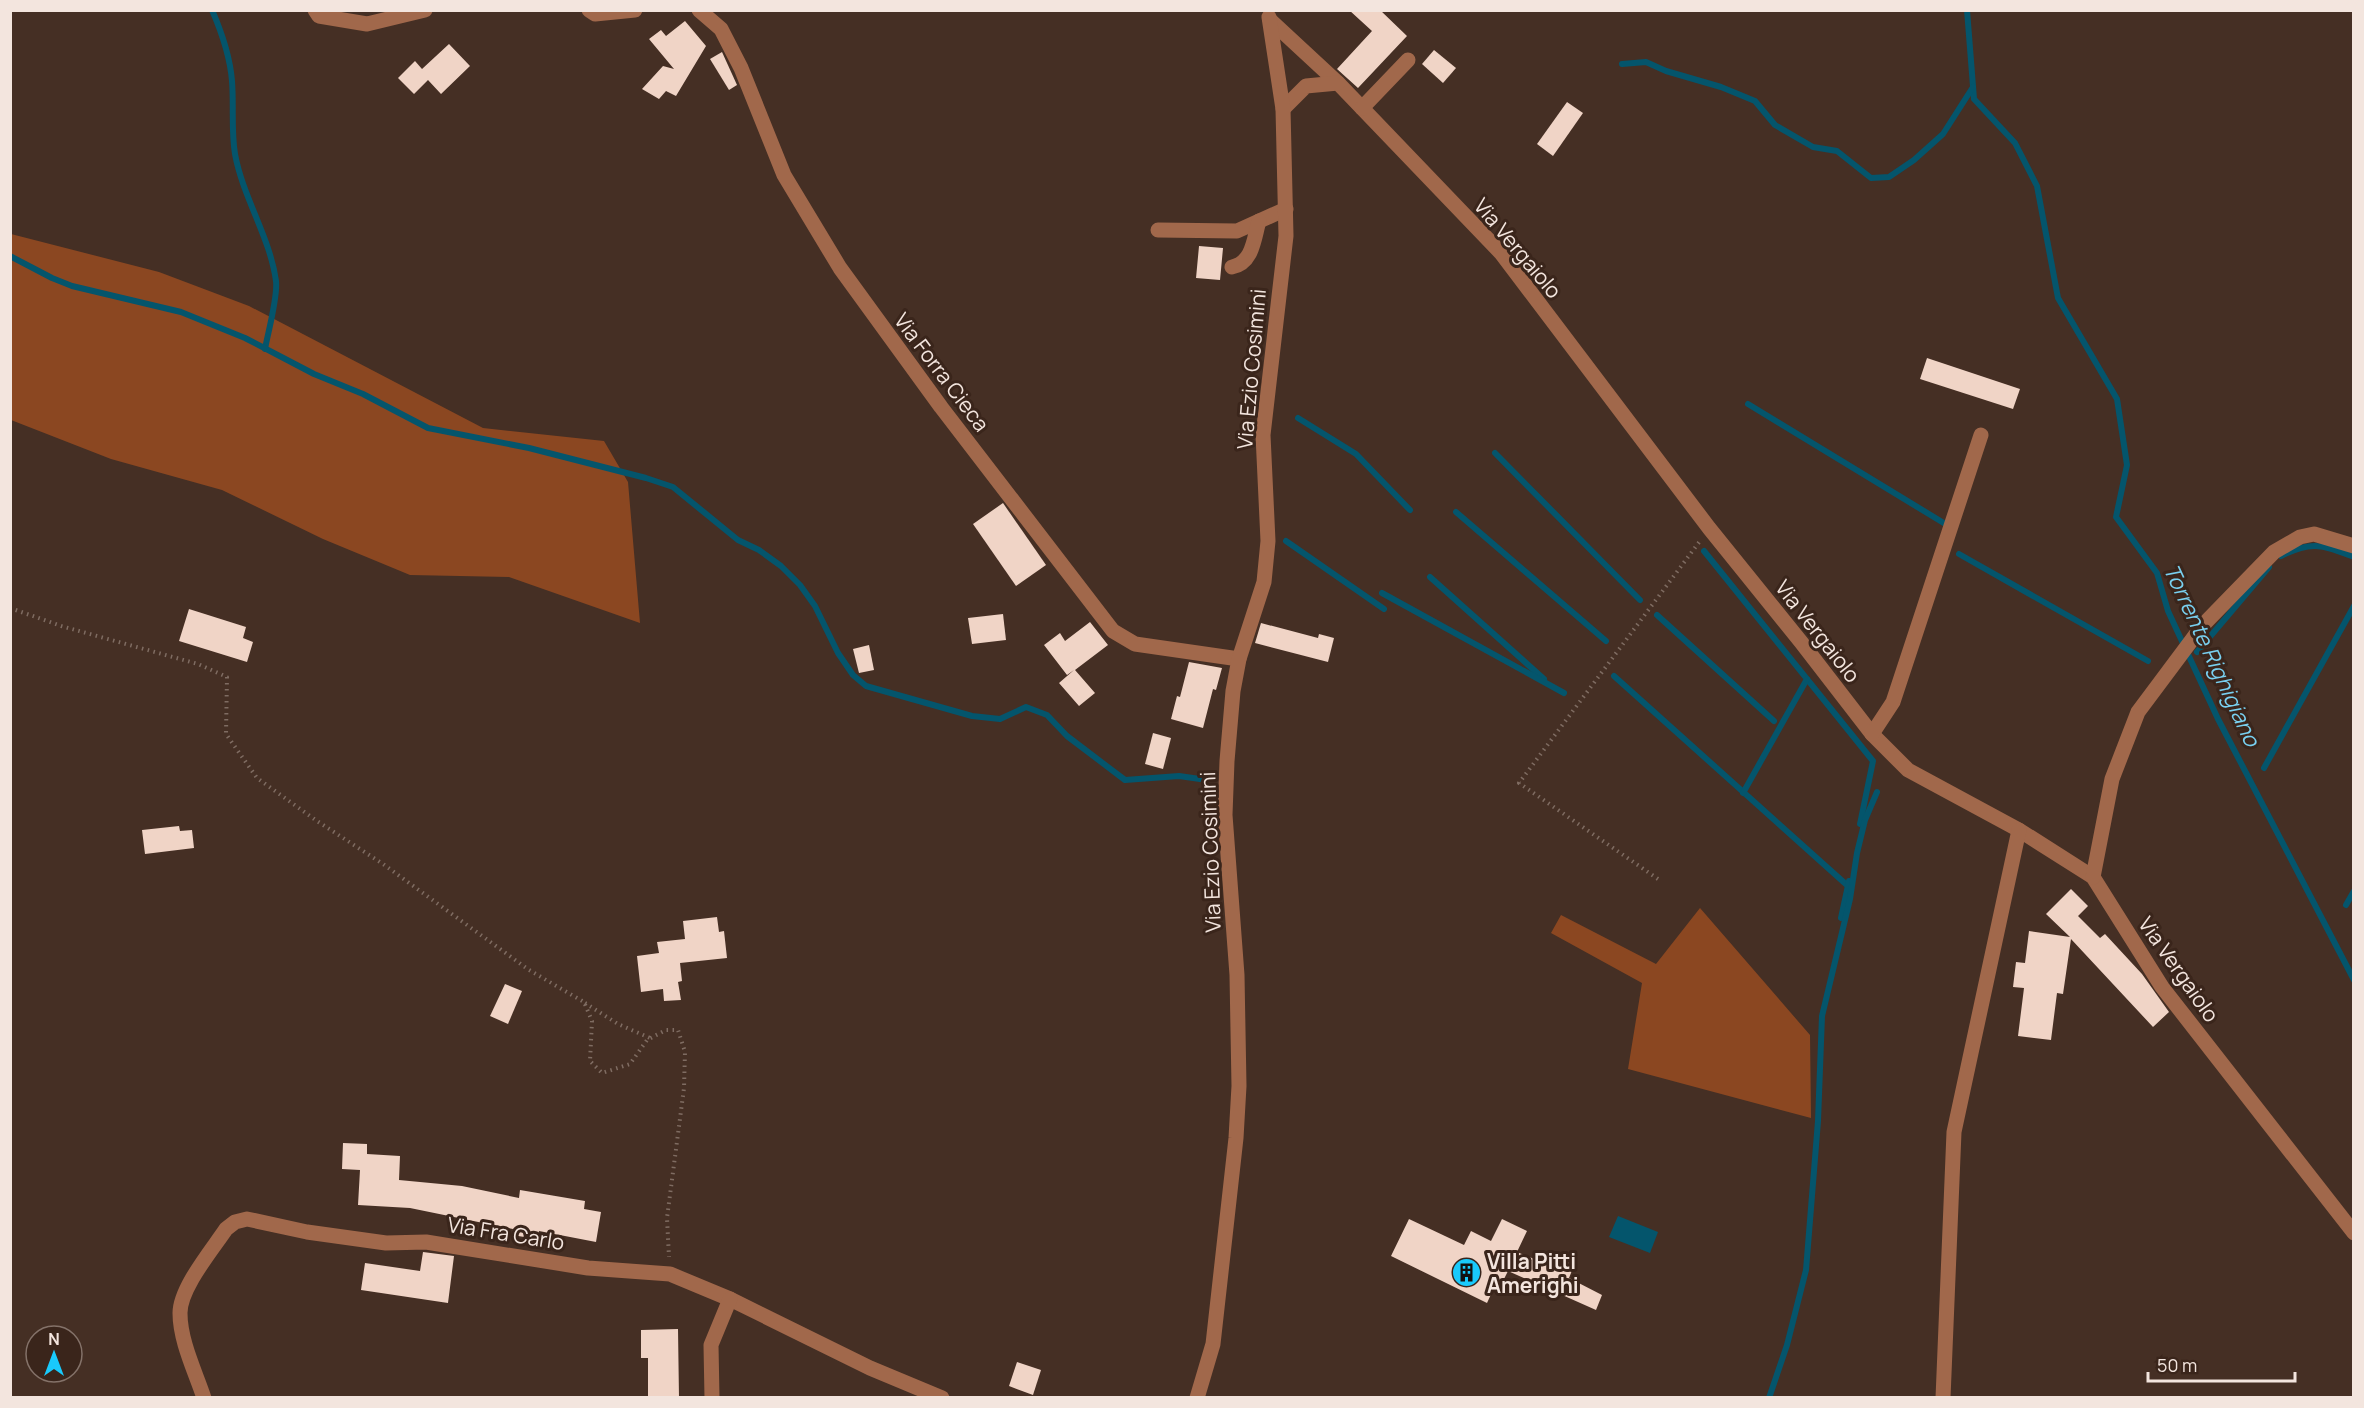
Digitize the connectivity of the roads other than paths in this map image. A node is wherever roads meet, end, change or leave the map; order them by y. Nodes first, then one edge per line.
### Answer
1 (315, 10) edge
2 (425, 10) edge
3 (589, 10) edge
4 (635, 10) edge
5 (699, 10) edge
6 (1269, 15) edge
7 (1408, 60) dead end
8 (1338, 83) junction
9 (1362, 108) junction
10 (1283, 109) junction
11 (1286, 209) junction
12 (1259, 221) junction
13 (1158, 230) dead end
14 (1232, 267) dead end
15 (1982, 435) dead end
16 (2354, 546) edge
17 (1239, 659) junction
18 (1872, 734) junction
19 (2019, 830) junction
20 (2093, 877) junction
21 (2354, 1233) edge
22 (730, 1299) junction
23 (204, 1398) edge
24 (712, 1398) edge
25 (942, 1398) edge
26 (1197, 1398) edge
27 (1942, 1398) edge

1 - 2 street
3 - 4 street
5 - 17 street, Via Forra Cieca
6 - 8 street, Via Vergaiolo
6 - 10 street, Via Ezio Cosimini
7 - 9 street
8 - 9 street, Via Vergaiolo
8 - 10 street
9 - 18 street, Via Vergaiolo
10 - 11 street, Via Ezio Cosimini
11 - 12 street
11 - 17 street, Via Ezio Cosimini
12 - 13 street
12 - 14 street
15 - 18 street
16 - 20 street
17 - 26 street, Via Ezio Cosimini
18 - 19 street, Via Vergaiolo
19 - 20 street, Via Vergaiolo
19 - 27 street
20 - 21 street, Via Vergaiolo
22 - 23 street, Via Fra Carlo
22 - 24 street
22 - 25 street, Via Fra Carlo

